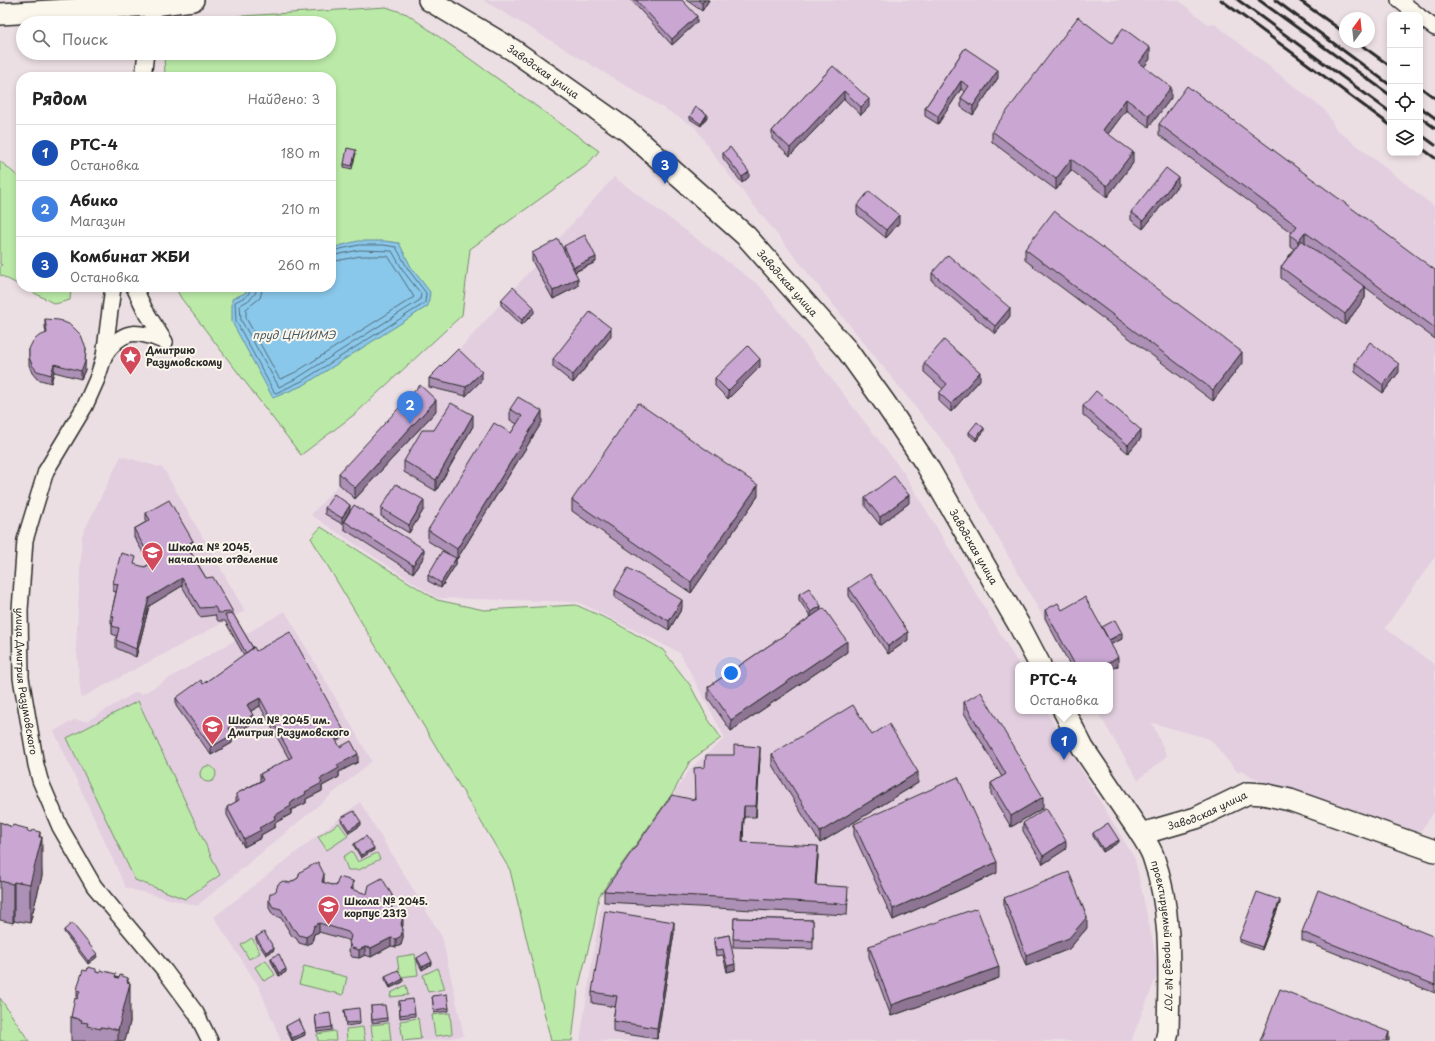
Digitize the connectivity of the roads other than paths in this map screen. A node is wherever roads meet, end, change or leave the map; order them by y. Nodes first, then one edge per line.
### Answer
1 (193, 0) edge
2 (429, 0) edge
3 (1399, 0) edge
4 (1414, 12) edge
5 (0, 14) edge
6 (152, 14) edge
7 (1423, 19) edge
8 (1435, 28) edge
9 (145, 60) edge
10 (144, 72) edge
11 (112, 292) edge
12 (136, 292) edge
13 (104, 357) junction
14 (1038, 662) edge
15 (1066, 714) edge
16 (1141, 834) junction
17 (1435, 851) edge
18 (210, 1041) edge
19 (1166, 1041) edge

1 - 6 street
2 - 14 street, Заводская улица
3 - 4 street
5 - 6 street
7 - 8 street
9 - 10 street
11 - 13 street, улица Дмитрия Разумовского
12 - 13 street
13 - 18 street, улица Дмитрия Разумовского
15 - 16 street
16 - 17 street, Заводская улица
16 - 19 street, проектируемый проезд № 707

